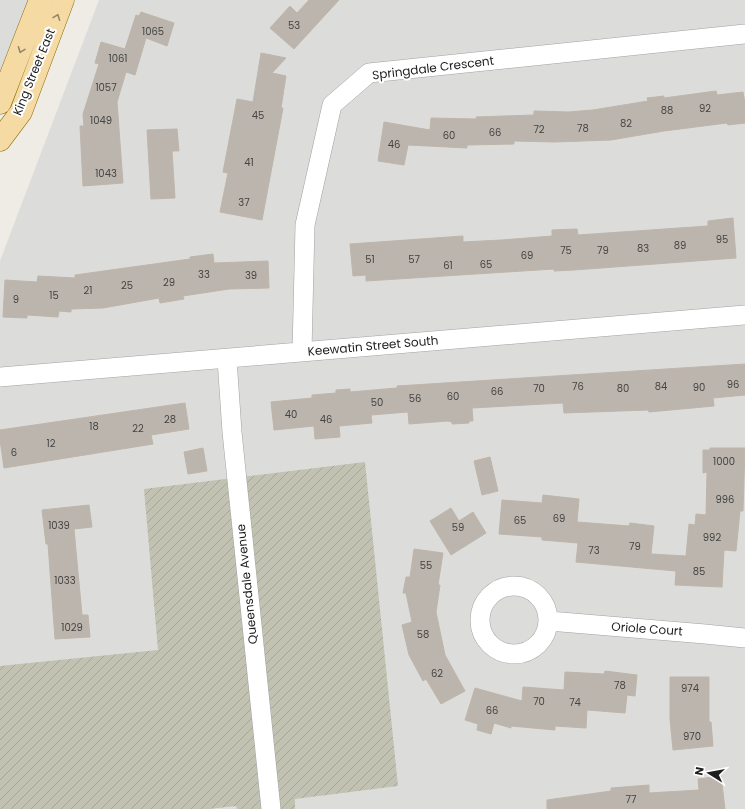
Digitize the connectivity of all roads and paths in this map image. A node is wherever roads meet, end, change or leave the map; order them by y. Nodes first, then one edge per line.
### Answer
1 (40, 0) edge
2 (63, 0) edge
3 (745, 34) edge
4 (0, 103) edge
5 (0, 140) edge
6 (745, 315) edge
7 (302, 352) junction
8 (226, 359) junction
9 (0, 377) edge
10 (549, 621) dead end
11 (745, 638) edge
12 (271, 809) edge

1 -> 4 main road, King Street East
5 -> 2 main road, King Street East
3 - 7 street, Springdale Crescent
6 - 7 street, Keewatin Street South
7 - 8 street, Keewatin Street South
8 - 9 street, Keewatin Street South
8 - 12 street, Queensdale Avenue
10 - 11 street, Oriole Court

